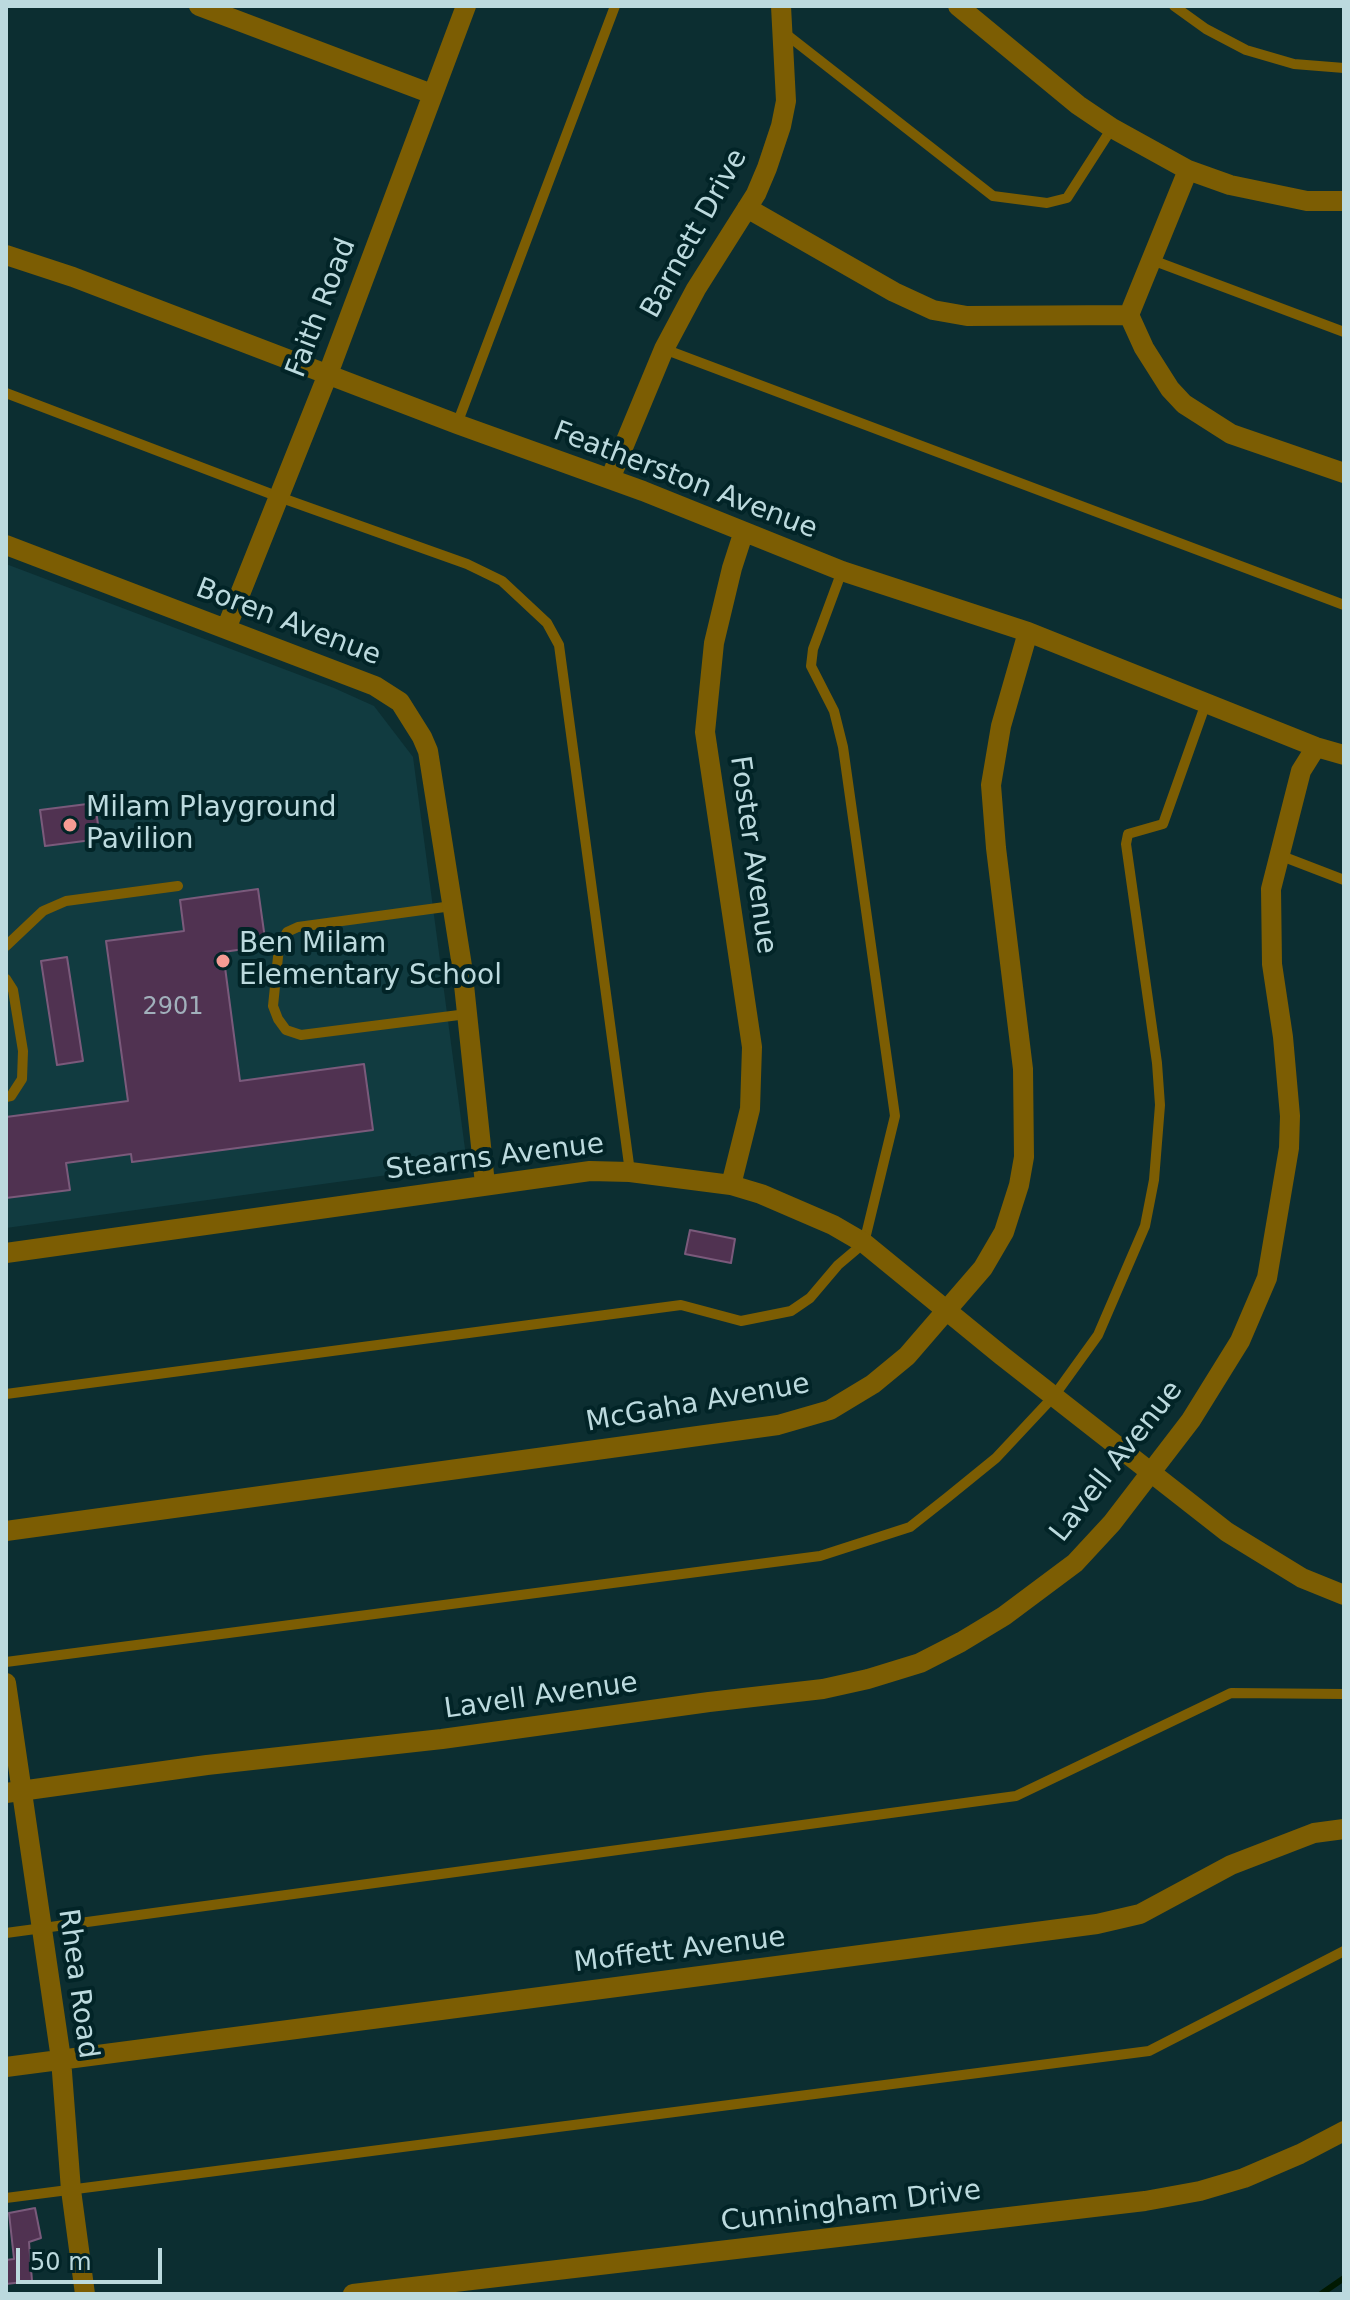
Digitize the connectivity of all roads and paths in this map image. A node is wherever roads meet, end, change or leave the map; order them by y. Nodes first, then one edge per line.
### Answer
1 (199, 6) edge
2 (466, 6) edge
3 (615, 6) edge
4 (781, 6) edge
5 (958, 6) edge
6 (1174, 6) edge
7 (781, 30) junction
8 (1344, 68) edge
9 (432, 94) junction
10 (1112, 128) junction
11 (1188, 170) junction
12 (1344, 201) edge
13 (747, 208) junction
14 (6, 255) edge
15 (1152, 260) junction
16 (1129, 315) junction
17 (1344, 332) edge
18 (664, 349) junction
19 (328, 374) junction
20 (6, 393) edge
21 (457, 424) junction
22 (1344, 473) edge
23 (610, 479) junction
24 (279, 497) junction
25 (743, 534) junction
26 (6, 545) edge
27 (842, 571) junction
28 (1344, 605) edge
29 (226, 629) junction
30 (1028, 632) junction
31 (1206, 703) junction
32 (1316, 747) junction
33 (1344, 755) edge
34 (1278, 855) junction
35 (1344, 880) edge
36 (178, 886) dead end
37 (452, 906) junction
38 (6, 946) edge
39 (6, 979) edge
40 (467, 1014) junction
41 (6, 1097) edge
42 (630, 1172) junction
43 (485, 1184) junction
44 (731, 1185) junction
45 (864, 1243) junction
46 (6, 1253) edge
47 (948, 1310) junction
48 (6, 1394) edge
49 (1054, 1396) junction
50 (1151, 1472) junction
51 (6, 1531) edge
52 (1344, 1595) edge
53 (6, 1662) edge
54 (6, 1683) edge
55 (1344, 1694) edge
56 (14, 1792) edge
57 (1344, 1829) edge
58 (41, 1928) junction
59 (6, 1933) edge
60 (1344, 1951) edge
61 (61, 2059) junction
62 (6, 2067) edge
63 (1344, 2131) edge
64 (71, 2190) junction
65 (6, 2198) edge
66 (85, 2294) edge
67 (353, 2294) edge

1 - 9 street
2 - 9 street, Faith Road
3 - 21 lane
4 - 7 street, Barnett Drive
5 - 10 street
6 - 8 lane
7 - 10 lane
7 - 13 street, Barnett Drive
9 - 19 street, Faith Road
10 - 11 street
11 - 12 street
11 - 15 street
13 - 16 street
13 - 18 street, Barnett Drive
14 - 19 street, Featherston Avenue
15 - 16 street
15 - 17 lane
16 - 22 street
18 - 23 street, Barnett Drive
18 - 28 lane
19 - 21 street, Featherston Avenue
19 - 24 street, Faith Road
20 - 24 lane
21 - 23 street, Featherston Avenue
23 - 25 street, Featherston Avenue
24 - 29 street, Faith Road
24 - 42 lane
25 - 27 street, Featherston Avenue
25 - 44 street, Foster Avenue
26 - 29 street, Boren Avenue
27 - 30 street, Featherston Avenue
27 - 45 lane
29 - 37 street, Boren Avenue
30 - 31 street, Featherston Avenue
30 - 47 street, McGaha Avenue
31 - 32 street, Featherston Avenue
31 - 49 lane
32 - 33 street, Featherston Avenue
32 - 34 street, Lavell Avenue
34 - 35 lane
34 - 50 street, Lavell Avenue
36 - 38 lane
37 - 40 street, Boren Avenue
37 - 40 lane
39 - 41 lane
40 - 43 street, Boren Avenue
42 - 43 street, Stearns Avenue
42 - 44 street, Stearns Avenue
43 - 46 street, Stearns Avenue
44 - 45 street, Stearns Avenue
45 - 47 street, Stearns Avenue
45 - 48 lane
47 - 49 street, Stearns Avenue
47 - 51 street, McGaha Avenue
49 - 50 street, Stearns Avenue
49 - 53 lane
50 - 52 street, Stearns Avenue
50 - 56 street, Lavell Avenue
54 - 56 street, Rhea Road
55 - 58 lane
56 - 58 street, Rhea Road
57 - 61 street, Moffett Avenue
58 - 59 lane
58 - 61 street, Rhea Road
60 - 64 lane
61 - 62 street, Moffett Avenue
61 - 64 street, Rhea Road
63 - 67 street, Cunningham Drive
64 - 65 lane
64 - 66 street, Rhea Road

